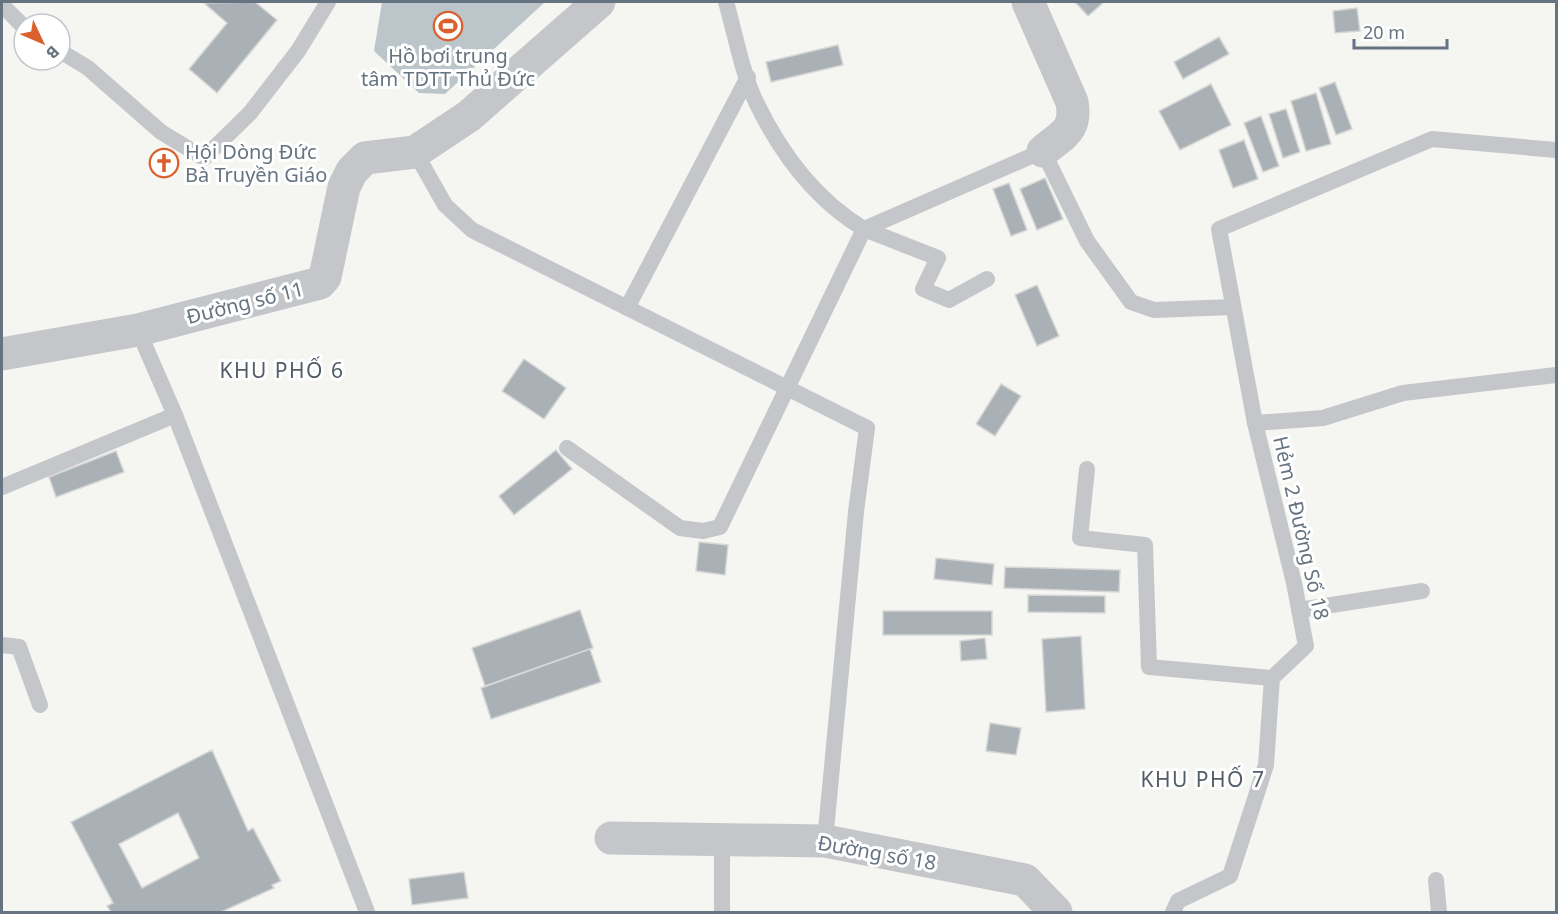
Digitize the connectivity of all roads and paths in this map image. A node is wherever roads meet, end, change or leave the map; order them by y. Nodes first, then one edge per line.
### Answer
1 (328, 2) edge
2 (599, 2) edge
3 (726, 2) edge
4 (1028, 2) edge
5 (72, 58) edge
6 (748, 77) junction
7 (1557, 150) edge
8 (1043, 151) junction
9 (415, 152) junction
10 (864, 229) junction
11 (987, 279) dead end
12 (1233, 307) junction
13 (627, 308) junction
14 (138, 330) junction
15 (2, 354) edge
16 (1557, 375) edge
17 (790, 387) junction
18 (175, 415) junction
19 (1255, 423) junction
20 (567, 448) dead end
21 (1087, 469) dead end
22 (2, 487) edge
23 (1422, 591) dead end
24 (1299, 610) junction
25 (2, 645) edge
26 (1272, 678) junction
27 (40, 705) dead end
28 (611, 838) dead end
29 (722, 840) junction
30 (825, 841) junction
31 (1436, 880) dead end
32 (367, 912) edge
33 (722, 912) edge
34 (1056, 912) edge
35 (1173, 912) edge
36 (1439, 912) edge

1 - 5 lane
2 - 9 street, Đường số 11
3 - 6 lane
4 - 8 street
6 - 10 lane
6 - 13 lane
7 - 12 lane, Hẻm 2 Đường Số 18
8 - 10 lane
8 - 12 lane
9 - 13 lane
9 - 14 street, Đường số 11
10 - 11 lane
10 - 17 lane
12 - 19 lane, Hẻm 2 Đường Số 18
13 - 17 lane
14 - 15 street, Đường số 11
14 - 18 lane
16 - 19 lane
17 - 20 lane
17 - 30 lane
18 - 22 lane
18 - 32 lane
19 - 24 lane, Hẻm 2 Đường Số 18
21 - 26 lane
23 - 24 lane
24 - 26 lane, Hẻm 2 Đường Số 18
25 - 27 lane
26 - 35 lane
28 - 29 street, Đường số 18
29 - 30 street, Đường số 18
29 - 33 lane
30 - 34 street, Đường số 18
31 - 36 lane

